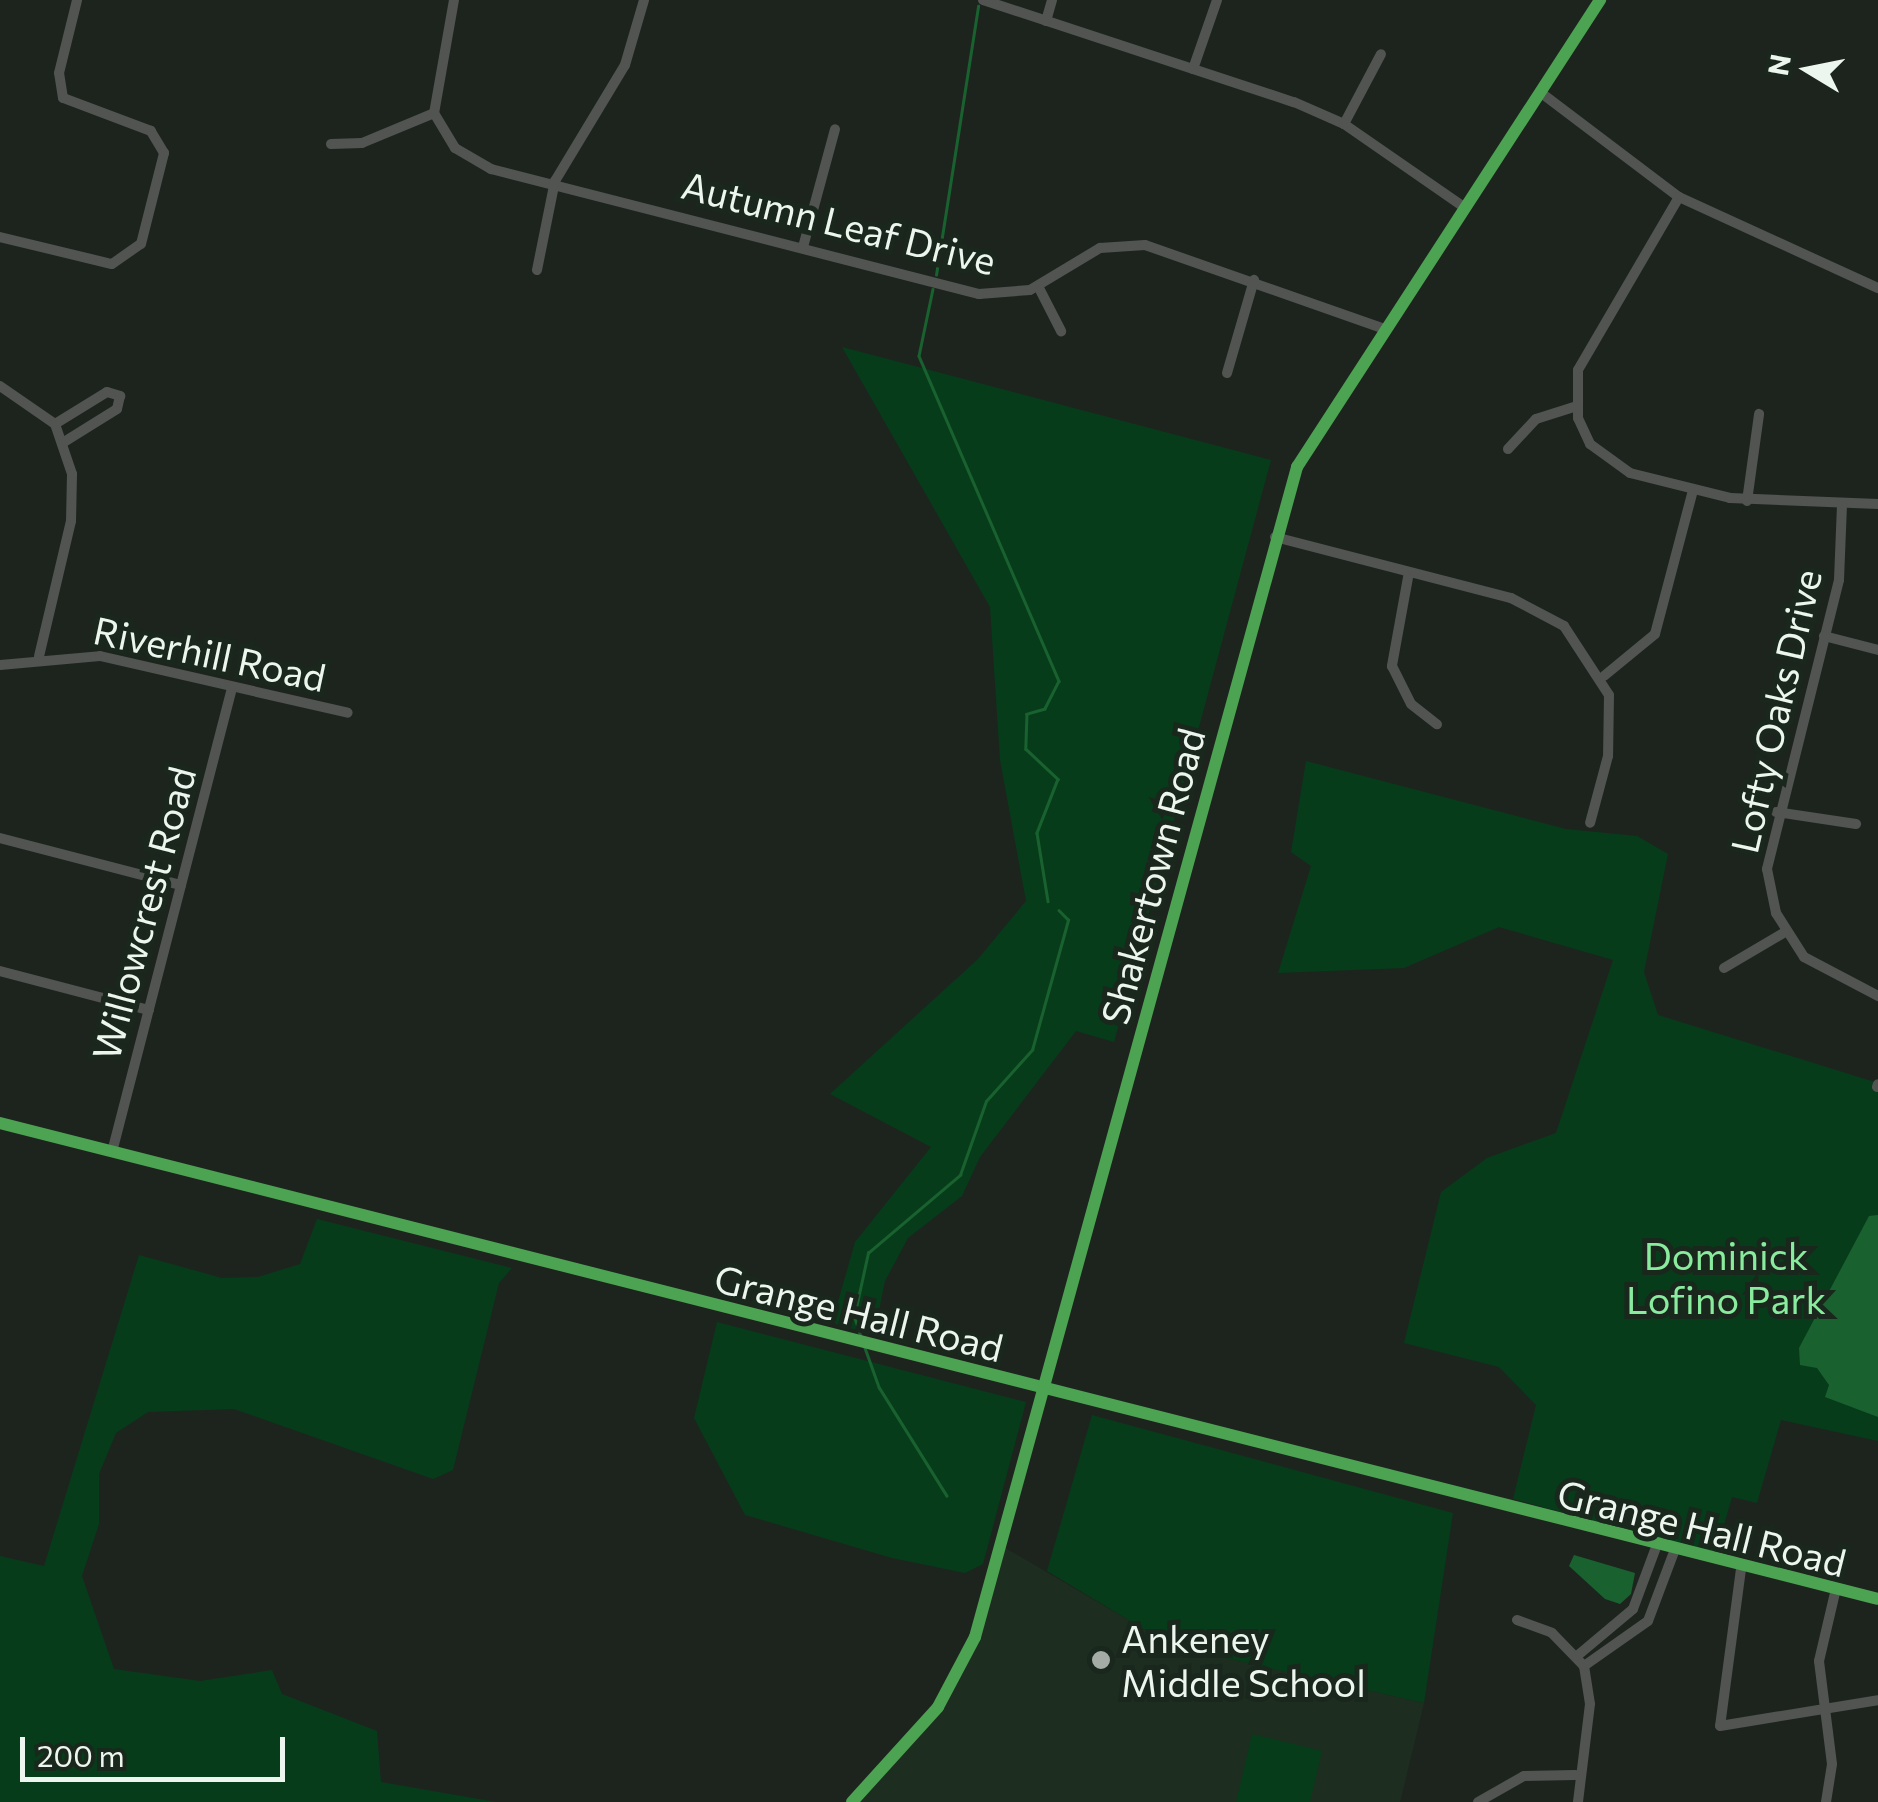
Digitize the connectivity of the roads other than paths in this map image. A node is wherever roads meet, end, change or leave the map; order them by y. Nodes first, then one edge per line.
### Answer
1 (77, 0) edge
2 (644, 0) edge
3 (983, 0) edge
4 (1052, 0) edge
5 (1217, 0) edge
6 (1600, 0) edge
7 (450, 1) edge
8 (1046, 20) junction
9 (1381, 54) dead end
10 (1193, 69) junction
11 (1540, 92) junction
12 (434, 113) junction
13 (1344, 124) junction
14 (835, 129) dead end
15 (331, 144) dead end
16 (555, 181) junction
17 (1678, 196) junction
18 (1464, 207) junction
19 (0, 237) edge
20 (804, 248) junction
21 (537, 270) dead end
22 (1254, 280) junction
23 (1038, 286) junction
24 (1878, 288) edge
25 (1385, 328) junction
26 (1061, 331) dead end
27 (1227, 373) dead end
28 (0, 386) edge
29 (1576, 406) junction
30 (1759, 414) dead end
31 (55, 424) junction
32 (64, 442) junction
33 (1508, 449) dead end
34 (1693, 490) junction
35 (1747, 501) junction
36 (1878, 504) edge
37 (1842, 505) junction
38 (1275, 537) junction
39 (1409, 572) junction
40 (1824, 636) junction
41 (1878, 650) edge
42 (39, 656) junction
43 (0, 666) edge
44 (1604, 676) junction
45 (232, 688) junction
46 (348, 713) dead end
47 (1438, 724) dead end
48 (1776, 812) junction
49 (1590, 824) dead end
50 (1856, 824) dead end
51 (0, 838) edge
52 (181, 885) junction
53 (1785, 932) junction
54 (1724, 968) dead end
55 (0, 971) edge
56 (1878, 996) edge
57 (149, 1010) junction
58 (0, 1123) edge
59 (112, 1152) junction
60 (1043, 1390) junction
61 (1656, 1548) junction
62 (1674, 1552) junction
63 (1742, 1569) junction
64 (1835, 1592) junction
65 (1878, 1599) edge
66 (1518, 1620) dead end
67 (1580, 1661) junction
68 (1878, 1700) edge
69 (1824, 1706) junction
70 (1575, 1775) junction
71 (852, 1802) edge
72 (1478, 1802) edge
73 (1578, 1802) edge
74 (1826, 1802) edge

1 - 19 street
2 - 16 street
3 - 8 street
4 - 8 street
5 - 10 street
6 - 11 street, Shakertown Road
7 - 12 street
8 - 10 street
9 - 13 street
10 - 13 street
11 - 17 street
11 - 18 street, Shakertown Road
12 - 15 street
12 - 16 street, Autumn Leaf Drive
13 - 18 street
14 - 20 street
16 - 20 street, Autumn Leaf Drive
16 - 21 street
17 - 24 street
17 - 29 street
18 - 25 street, Shakertown Road
20 - 23 street, Autumn Leaf Drive
22 - 23 street, Autumn Leaf Drive
22 - 25 street, Autumn Leaf Drive
22 - 27 street
23 - 26 street
25 - 38 street, Shakertown Road
28 - 31 street
29 - 33 street
29 - 34 street
30 - 35 street
31 - 32 street
31 - 32 street
32 - 42 street
34 - 35 street
34 - 44 street
35 - 37 street
36 - 37 street
37 - 40 street, Lofty Oaks Drive
38 - 39 street
38 - 60 street, Shakertown Road
39 - 44 street
39 - 47 street
40 - 41 street
40 - 48 street, Lofty Oaks Drive
42 - 43 street, Riverhill Road
42 - 45 street, Riverhill Road
44 - 49 street
45 - 46 street, Riverhill Road
45 - 52 street, Willowcrest Road
48 - 50 street
48 - 53 street, Lofty Oaks Drive
51 - 52 street
52 - 57 street, Willowcrest Road
53 - 54 street
53 - 56 street, Lofty Oaks Drive
55 - 57 street
57 - 59 street, Willowcrest Road
58 - 59 street, Grange Hall Road
59 - 60 street, Grange Hall Road
60 - 61 street, Grange Hall Road
60 - 71 street, Shakertown Road
61 - 62 street, Grange Hall Road
61 - 67 street
62 - 63 street, Grange Hall Road
62 - 67 street
63 - 64 street, Grange Hall Road
63 - 69 street
64 - 65 street, Grange Hall Road
64 - 69 street
66 - 67 street
67 - 70 street
68 - 69 street
69 - 74 street
70 - 72 street
70 - 73 street

